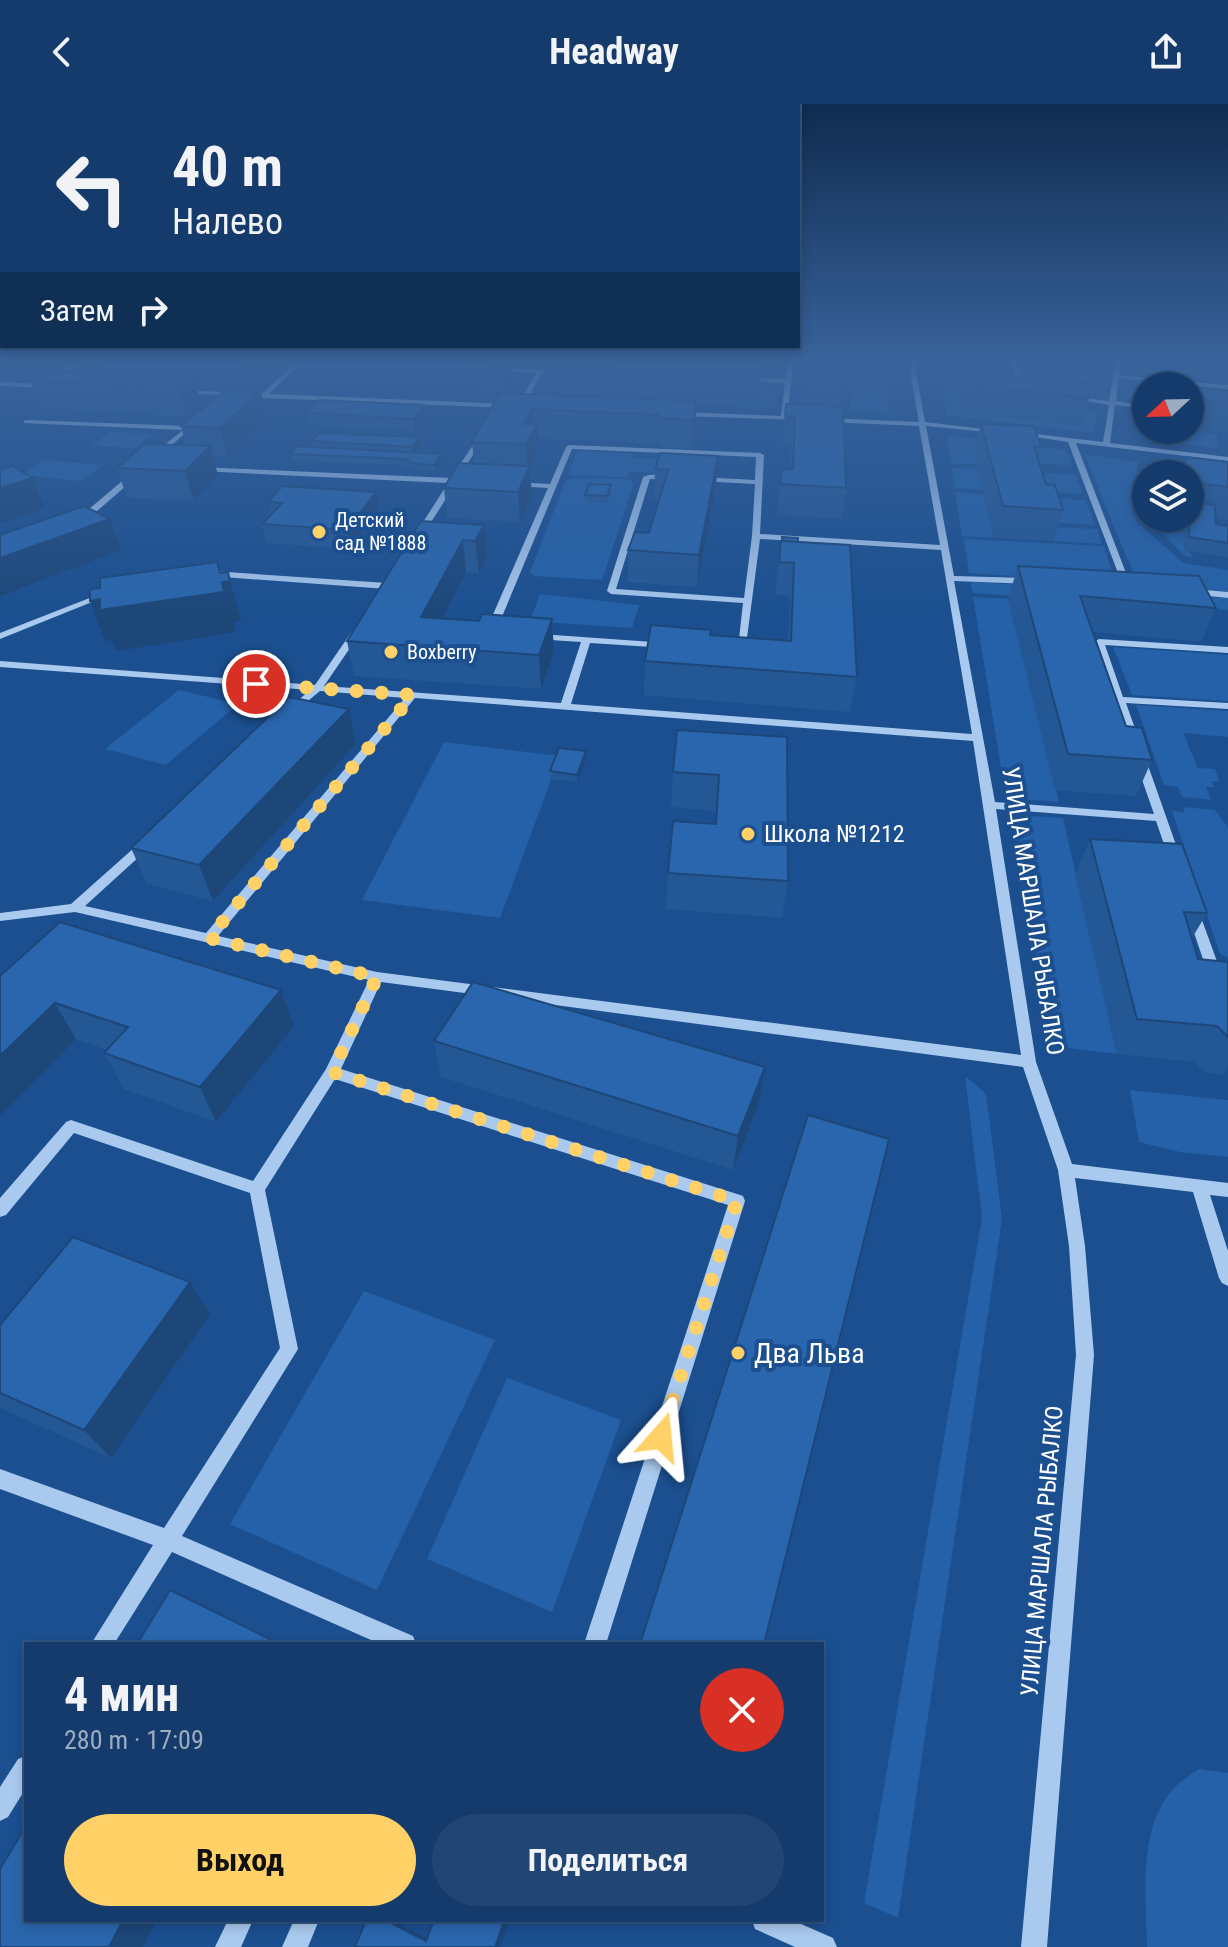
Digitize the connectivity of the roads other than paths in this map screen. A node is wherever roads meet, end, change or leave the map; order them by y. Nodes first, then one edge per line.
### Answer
1 (168, 446) edge
2 (475, 446) edge
3 (927, 446) edge
4 (1073, 446) edge
5 (1122, 446) edge
6 (1228, 459) edge
7 (145, 466) junction
8 (161, 467) edge
9 (191, 468) edge
10 (679, 478) edge
11 (695, 479) edge
12 (453, 481) junction
13 (467, 481) edge
14 (759, 482) junction
15 (511, 484) edge
16 (554, 486) junction
17 (63, 529) edge
18 (756, 536) junction
19 (411, 546) edge
20 (945, 548) junction
21 (395, 572) edge
22 (198, 573) edge
23 (950, 578) junction
24 (1039, 582) edge
25 (1112, 585) edge
26 (387, 586) junction
27 (1127, 586) junction
28 (1142, 587) edge
29 (1185, 591) edge
30 (114, 592) edge
31 (1228, 595) edge
32 (379, 597) edge
33 (748, 601) junction
34 (363, 621) edge
35 (0, 636) edge
36 (586, 640) junction
37 (1228, 650) edge
38 (0, 664) edge
39 (317, 689) junction
40 (413, 695) junction
41 (1121, 700) junction
42 (1228, 706) edge
43 (565, 707) junction
44 (276, 726) edge
45 (979, 738) junction
46 (990, 805) junction
47 (1161, 818) junction
48 (158, 833) edge
49 (1180, 874) edge
50 (1190, 902) edge
51 (75, 908) junction
52 (0, 917) edge
53 (209, 938) junction
54 (1228, 972) edge
55 (377, 977) junction
56 (1029, 1062) junction
57 (332, 1072) junction
58 (1066, 1170) junction
59 (1199, 1186) junction
60 (257, 1189) junction
61 (1228, 1190) edge
62 (0, 1210) edge
63 (1228, 1278) edge
64 (0, 1479) edge
65 (166, 1539) junction
66 (374, 1638) edge
67 (103, 1642) edge
68 (395, 1642) edge
69 (596, 1642) edge
70 (24, 1770) edge
71 (0, 1809) edge
72 (240, 1922) edge
73 (306, 1922) edge
74 (768, 1922) edge
75 (228, 1947) edge
76 (295, 1947) edge
77 (824, 1947) edge
78 (1034, 1947) edge

1 - 7 street
2 - 12 street
3 - 20 street, УЛИЦА МАРШАЛА РЫБАЛКО
4 - 27 street
5 - 6 street
7 - 8 street
7 - 17 street
9 - 12 street
10 - 33 street
11 - 14 street
12 - 13 street
12 - 19 street
14 - 16 street
14 - 18 street
15 - 16 street
16 - 36 street
18 - 20 street
18 - 33 street
20 - 23 street, УЛИЦА МАРШАЛА РЫБАЛКО
21 - 26 street
22 - 26 street
23 - 24 street
23 - 45 street, УЛИЦА МАРШАЛА РЫБАЛКО
25 - 27 street
26 - 32 street
27 - 28 street
29 - 31 street
30 - 35 street
33 - 36 street
34 - 39 street
36 - 43 street
37 - 41 street
38 - 39 street
39 - 40 street
39 - 44 street
40 - 43 street
40 - 53 street
41 - 42 street
41 - 47 street
43 - 45 street
45 - 46 street, УЛИЦА МАРШАЛА РЫБАЛКО
46 - 47 street
46 - 56 street, УЛИЦА МАРШАЛА РЫБАЛКО
47 - 49 street
48 - 51 street
50 - 54 street
51 - 52 street
51 - 53 street
53 - 55 street
55 - 56 street
55 - 57 street
56 - 58 street, УЛИЦА МАРШАЛА РЫБАЛКО
57 - 60 street
57 - 69 street
58 - 59 street
58 - 78 street, УЛИЦА МАРШАЛА РЫБАЛКО
59 - 61 street
59 - 63 street
60 - 62 street
60 - 65 street
64 - 65 street
65 - 66 street
65 - 67 street
66 - 68 street
70 - 71 street
72 - 75 street
73 - 76 street
74 - 77 street

